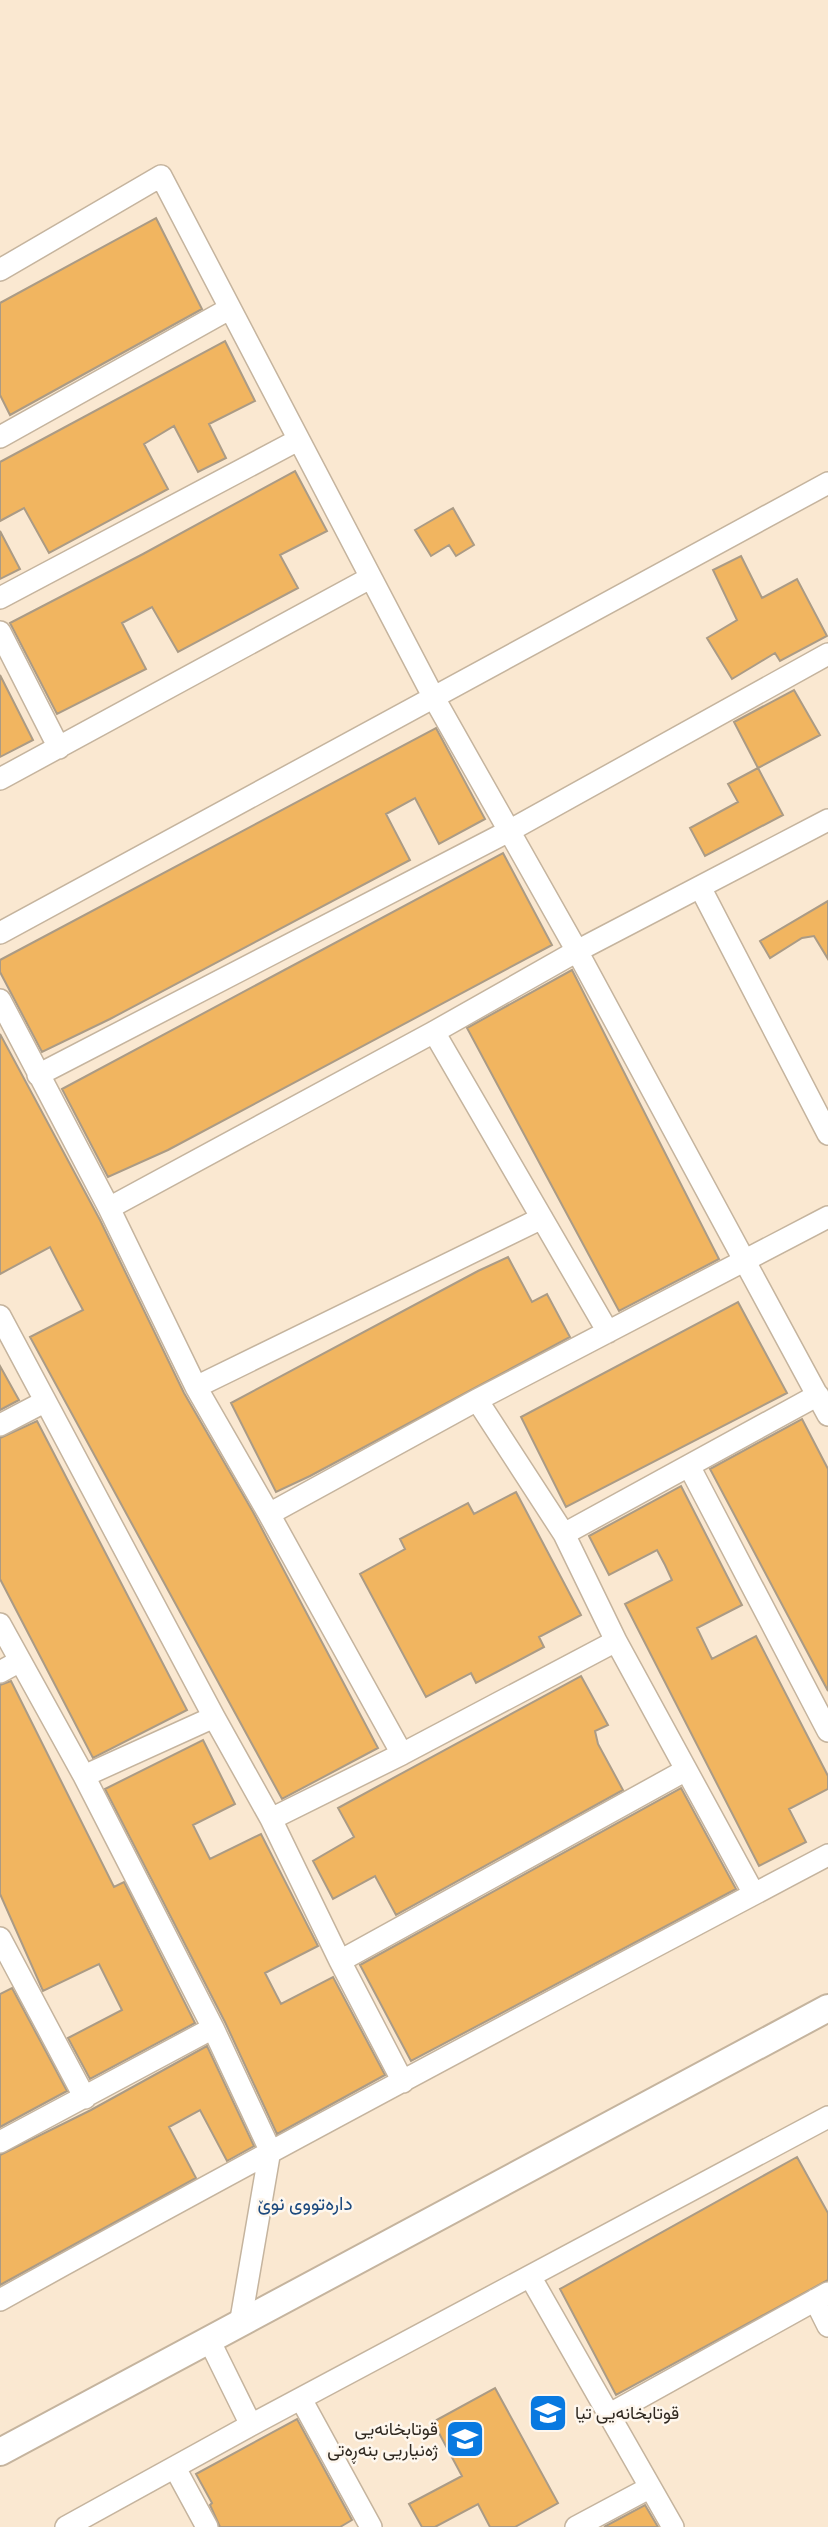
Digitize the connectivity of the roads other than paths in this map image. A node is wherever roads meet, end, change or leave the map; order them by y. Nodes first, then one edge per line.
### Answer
1 (0, 270) edge
2 (229, 309) junction
3 (0, 437) edge
4 (298, 440) junction
5 (828, 483) edge
6 (370, 578) junction
7 (0, 598) edge
8 (0, 632) edge
9 (828, 654) edge
10 (434, 698) junction
11 (59, 748) junction
12 (0, 779) edge
13 (828, 820) edge
14 (509, 831) junction
15 (700, 887) junction
16 (0, 933) edge
17 (578, 951) junction
18 (0, 1000) edge
19 (434, 1032) junction
20 (38, 1075) junction
21 (828, 1134) edge
22 (109, 1208) junction
23 (542, 1217) junction
24 (828, 1217) edge
25 (744, 1261) junction
26 (0, 1317) edge
27 (608, 1332) junction
28 (196, 1387) junction
29 (818, 1395) junction
30 (477, 1400) junction
31 (44, 1402) junction
32 (828, 1415) edge
33 (0, 1425) edge
34 (689, 1466) junction
35 (270, 1514) junction
36 (564, 1534) junction
37 (0, 1624) edge
38 (616, 1642) junction
39 (20, 1661) junction
40 (0, 1672) edge
41 (214, 1717) junction
42 (828, 1731) edge
43 (402, 1754) junction
44 (686, 1770) junction
45 (84, 1776) junction
46 (271, 1819) junction
47 (828, 1855) edge
48 (754, 1894) junction
49 (0, 1938) edge
50 (340, 1961) junction
51 (9, 1978) edge
52 (828, 2008) edge
53 (213, 2028) junction
54 (403, 2082) junction
55 (85, 2098) junction
56 (828, 2117) edge
57 (0, 2142) edge
58 (270, 2150) junction
59 (531, 2278) junction
60 (821, 2297) edge
61 (0, 2300) edge
62 (240, 2325) junction
63 (828, 2326) edge
64 (210, 2342) junction
65 (301, 2399) junction
66 (610, 2414) junction
67 (251, 2425) junction
68 (0, 2452) edge
69 (175, 2468) junction
70 (649, 2488) junction
71 (66, 2527) edge
72 (207, 2527) edge
73 (371, 2527) edge
74 (576, 2527) edge
75 (673, 2527) edge

1 - 2 street
2 - 3 street
2 - 4 street
4 - 6 street
4 - 7 street
5 - 10 street
6 - 10 street
6 - 11 street
8 - 11 street
9 - 14 street
10 - 14 street
10 - 16 street
11 - 12 street
13 - 15 street
14 - 17 street
14 - 20 street
15 - 17 street
15 - 21 street
17 - 19 street
17 - 25 street
18 - 20 street
19 - 22 street
19 - 23 street
20 - 22 street
22 - 28 street
23 - 27 street
23 - 28 street
24 - 25 street
25 - 27 street
25 - 29 street
26 - 31 street
27 - 30 street
28 - 35 street
29 - 32 street
29 - 34 street
30 - 35 street
30 - 36 street
31 - 33 street
31 - 41 street
34 - 36 street
34 - 42 street
35 - 43 street
36 - 38 street
37 - 39 street
38 - 43 street
38 - 44 street
39 - 40 street
39 - 45 street
41 - 45 street
41 - 46 street
43 - 46 street
44 - 48 street
44 - 50 street
45 - 53 street
46 - 50 street
47 - 48 street
48 - 54 street
49 - 51 street
50 - 54 street
51 - 55 street
52 - 62 street
53 - 55 street
53 - 58 street
54 - 58 street
55 - 57 street
56 - 59 street
58 - 61 street
58 - 62 street
59 - 65 street
59 - 66 street
60 - 63 street
60 - 66 street
62 - 64 street
64 - 67 street
64 - 68 street
65 - 67 street
65 - 73 street
66 - 70 street
67 - 69 street
69 - 71 street
69 - 72 street
70 - 74 street
70 - 75 street

